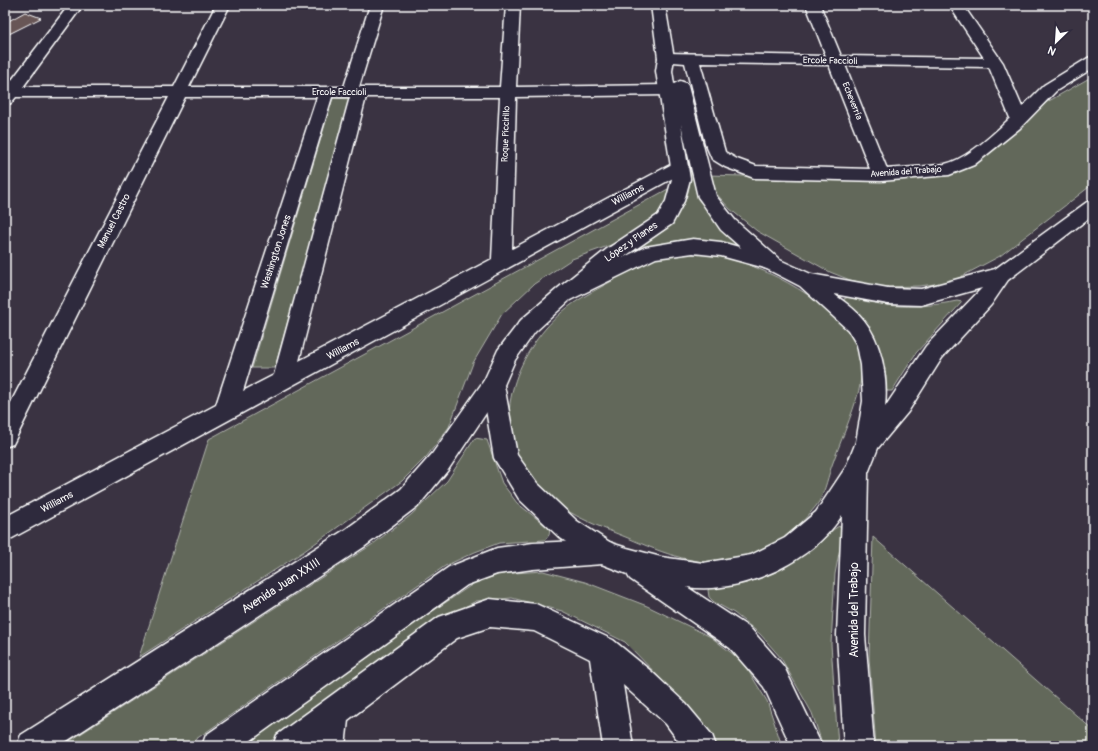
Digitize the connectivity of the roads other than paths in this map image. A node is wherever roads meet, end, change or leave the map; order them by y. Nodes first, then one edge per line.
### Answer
1 (76, 5) edge
2 (223, 5) edge
3 (377, 5) edge
4 (513, 5) edge
5 (658, 5) edge
6 (813, 5) edge
7 (956, 5) edge
8 (666, 58) junction
9 (691, 58) junction
10 (836, 61) junction
11 (1093, 61) edge
12 (995, 63) junction
13 (667, 90) junction
14 (180, 92) junction
15 (326, 92) junction
16 (355, 92) junction
17 (508, 92) junction
18 (8, 96) edge
19 (1019, 119) junction
20 (680, 167) junction
21 (881, 175) junction
22 (1093, 206) edge
23 (502, 263) junction
24 (771, 263) junction
25 (1001, 275) junction
26 (808, 281) junction
27 (563, 295) junction
28 (283, 380) junction
29 (493, 385) junction
30 (225, 412) junction
31 (7, 430) edge
32 (868, 442) junction
33 (856, 473) junction
34 (5, 530) edge
35 (615, 556) junction
36 (603, 650) junction
37 (334, 712) junction
38 (32, 746) edge
39 (217, 746) edge
40 (288, 746) edge
41 (330, 746) edge
42 (618, 746) edge
43 (701, 746) edge
44 (807, 746) edge
45 (859, 746) edge

1 - 18 street
2 - 14 street, Manuel Castro
3 - 16 street
4 - 17 street, Roque Piccirillo
5 - 8 street, López y Planes
6 - 10 street, Echeverría
7 - 12 street
8 - 9 street, Ercole Faccioli
8 - 13 street, López y Planes
8 - 24 street, López y Planes
9 - 10 street, Ercole Faccioli
9 - 21 street, Avenida del Trabajo
10 - 12 street, Ercole Faccioli
10 - 21 street, Echeverría
11 - 19 street, Avenida del Trabajo
12 - 19 street
13 - 17 street, Ercole Faccioli
13 - 20 street, López y Planes
14 - 15 street, Ercole Faccioli
14 - 18 street, Ercole Faccioli
14 - 31 street, Manuel Castro
15 - 16 street, Ercole Faccioli
15 - 30 street, Washington Jones
16 - 17 street, Ercole Faccioli
16 - 28 street
17 - 23 street, Roque Piccirillo
19 - 21 street, Avenida del Trabajo
20 - 23 street, Williams
20 - 27 street, López y Planes
22 - 25 street
23 - 28 street, Williams
24 - 26 street
24 - 27 street
25 - 26 street
25 - 32 street
26 - 32 street
27 - 29 street, Avenida Juan XXIII
28 - 30 street, Williams
29 - 35 street
29 - 38 street, Avenida Juan XXIII
30 - 34 street, Williams
32 - 33 street
33 - 35 street
33 - 45 street, Avenida del Trabajo
35 - 39 street
35 - 44 street
36 - 37 street
36 - 42 street
36 - 43 street
37 - 40 street
37 - 41 street

